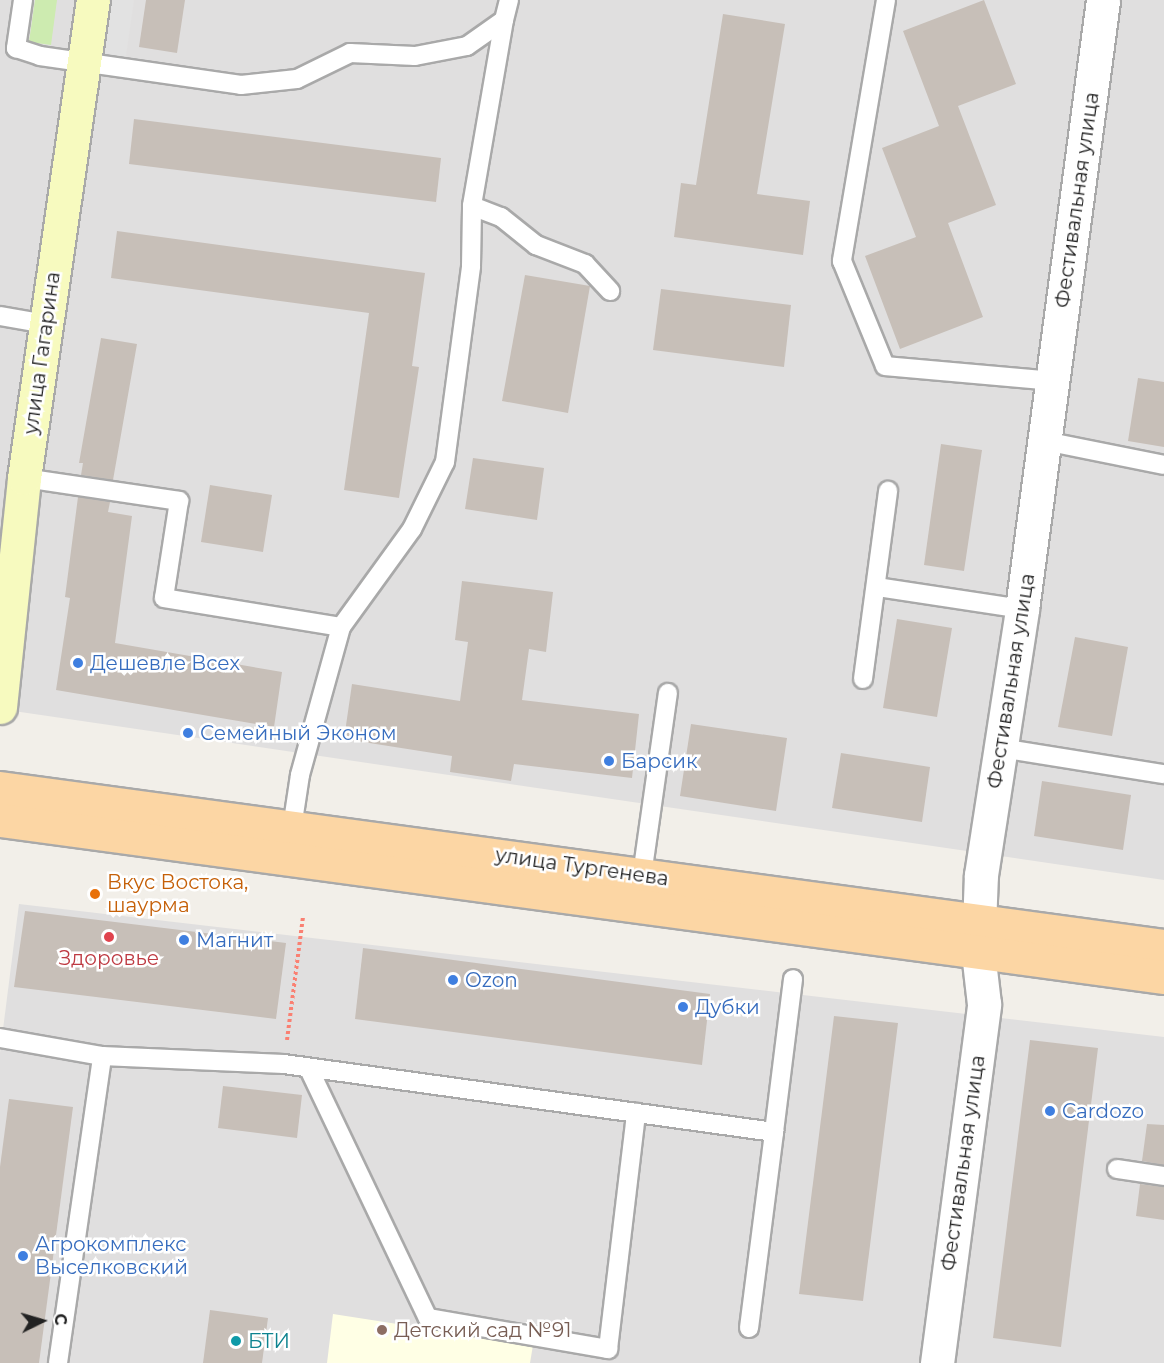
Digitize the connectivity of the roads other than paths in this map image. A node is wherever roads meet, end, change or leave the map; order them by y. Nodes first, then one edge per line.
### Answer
1 (22, 0) edge
2 (93, 0) edge
3 (509, 0) edge
4 (886, 0) edge
5 (1103, 0) edge
6 (504, 20) junction
7 (8, 47) edge
8 (83, 62) junction
9 (472, 206) junction
10 (610, 291) dead end
11 (0, 316) edge
12 (46, 324) junction
13 (1053, 381) junction
14 (1044, 441) junction
15 (1164, 465) edge
16 (24, 478) junction
17 (888, 491) dead end
18 (877, 587) junction
19 (1022, 609) junction
20 (341, 627) junction
21 (863, 679) dead end
22 (668, 693) dead end
23 (0, 707) edge
24 (1001, 748) junction
25 (1164, 774) edge
26 (0, 788) edge
27 (0, 820) edge
28 (292, 828) junction
29 (642, 875) junction
30 (978, 936) junction
31 (1164, 946) edge
32 (1164, 977) edge
33 (793, 979) dead end
34 (0, 1038) edge
35 (102, 1056) junction
36 (309, 1069) junction
37 (636, 1113) junction
38 (774, 1132) junction
39 (1117, 1169) dead end
40 (1164, 1176) edge
41 (749, 1328) dead end
42 (57, 1363) edge
43 (937, 1363) edge

1 - 7 lane
2 - 8 street, улица Гагарина
3 - 6 lane
4 - 13 lane
5 - 13 street, Фестивальная улица
6 - 8 lane
6 - 9 lane
7 - 8 lane
8 - 12 street, улица Гагарина
9 - 10 lane
9 - 20 lane
11 - 12 lane
12 - 16 street, улица Гагарина
13 - 14 street, Фестивальная улица
14 - 15 lane
14 - 19 street, Фестивальная улица
16 - 20 lane
16 - 23 street, улица Гагарина
17 - 18 lane
18 - 19 lane
18 - 21 lane
19 - 24 street, Фестивальная улица
20 - 28 lane
22 - 29 lane
24 - 25 lane
24 - 30 street, Фестивальная улица
26 - 28 main road, улица Тургенева
27 - 30 main road, улица Тургенева
28 - 29 main road, улица Тургенева
29 - 30 main road, улица Тургенева
30 - 31 main road, улица Тургенева
30 - 32 main road, улица Тургенева
30 - 43 street, Фестивальная улица
33 - 38 lane
34 - 35 lane
35 - 36 lane
35 - 42 lane
36 - 37 lane
36 - 37 lane
37 - 38 lane
38 - 41 lane
39 - 40 lane

